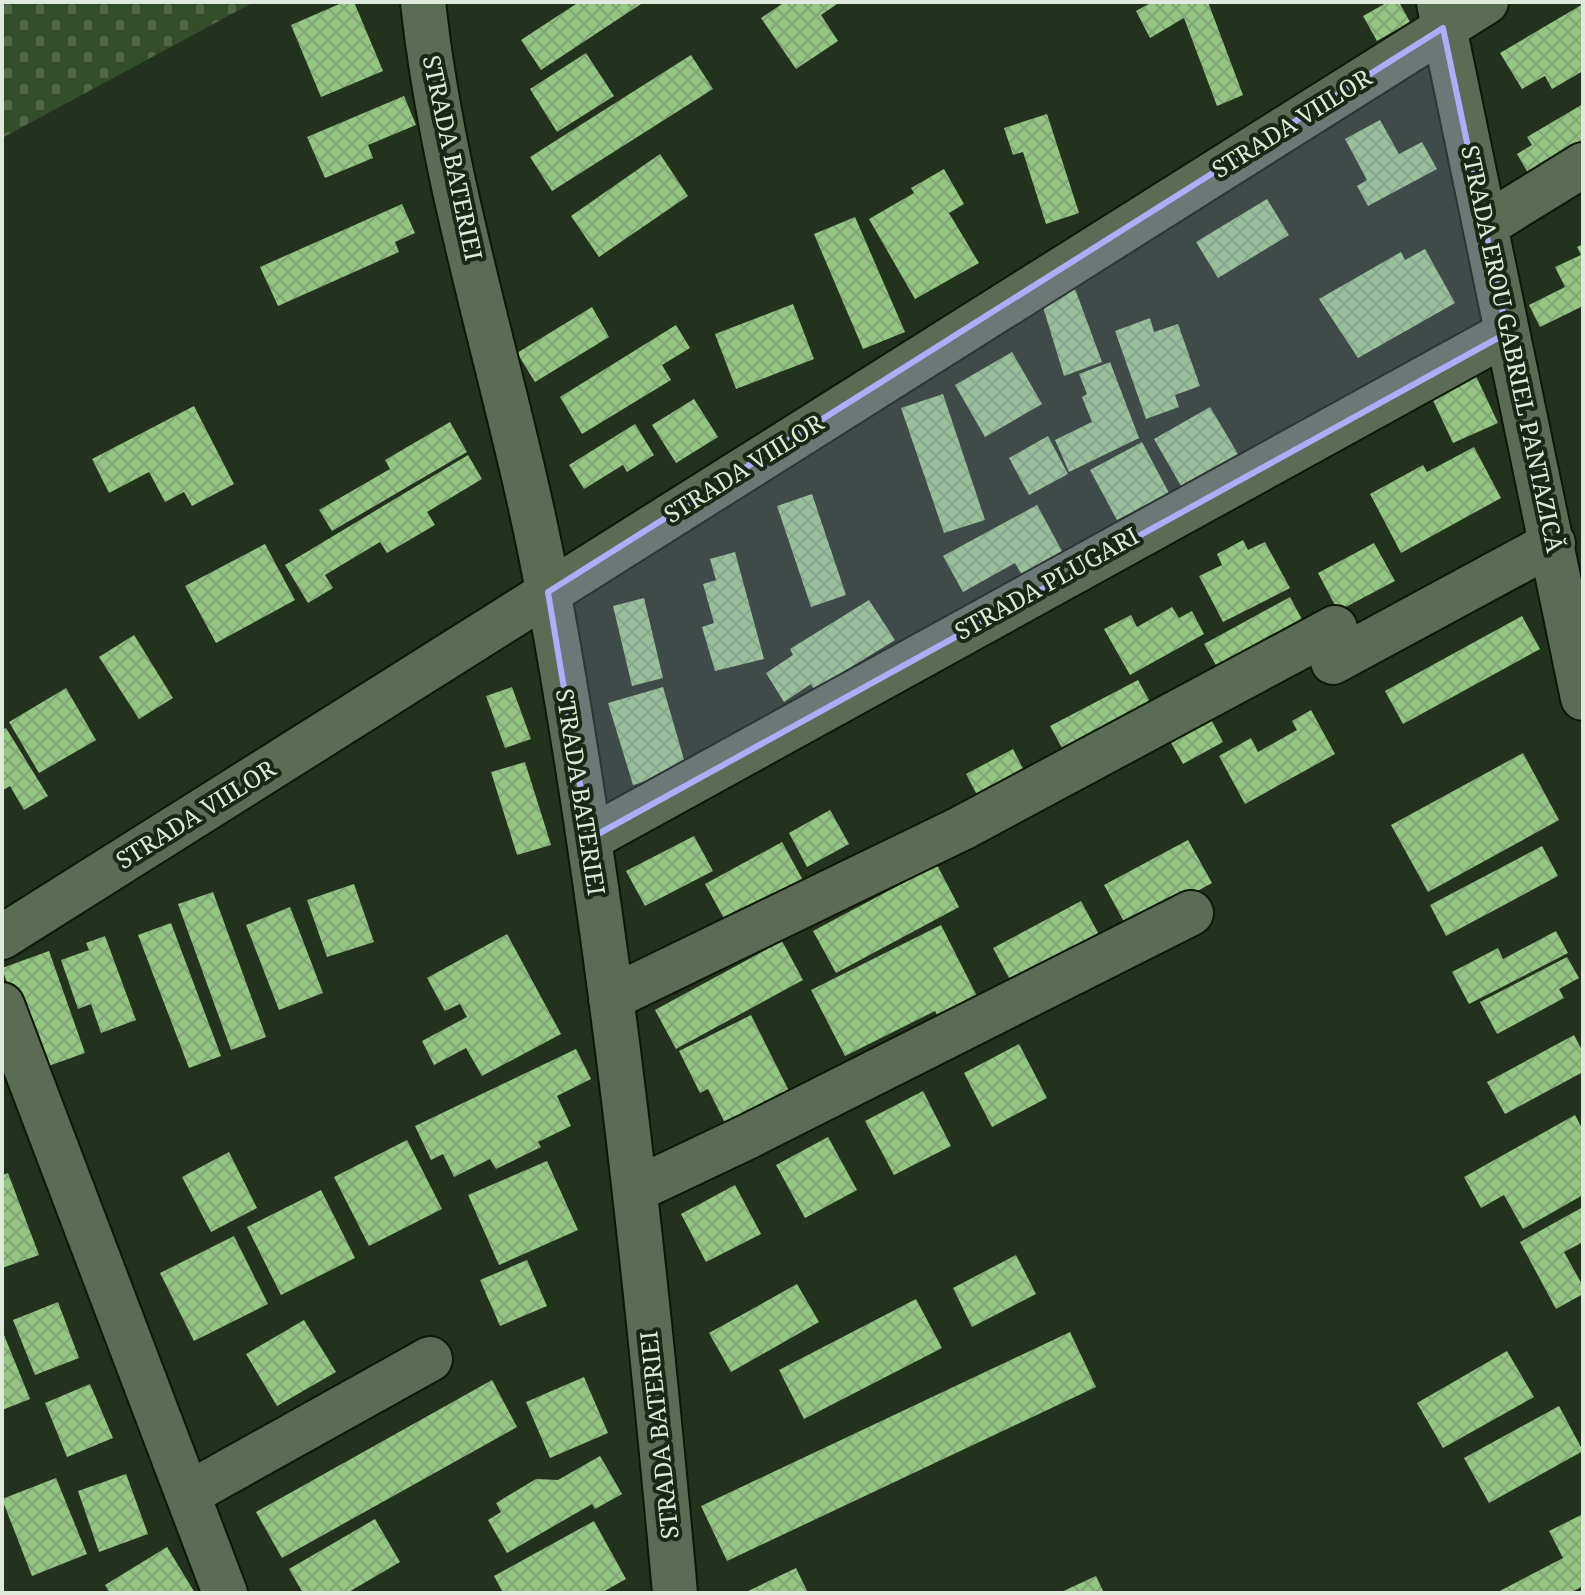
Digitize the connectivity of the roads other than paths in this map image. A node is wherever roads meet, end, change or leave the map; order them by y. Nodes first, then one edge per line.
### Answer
1 (423, 2) edge
2 (1486, 2) edge
3 (1441, 15) edge
4 (1583, 165) edge
5 (1486, 225) junction
6 (1507, 333) junction
7 (1553, 543) junction
8 (548, 592) junction
9 (1583, 698) edge
10 (589, 839) junction
11 (1191, 913) dead end
12 (2, 937) edge
13 (611, 998) junction
14 (2, 1005) edge
15 (635, 1190) junction
16 (430, 1359) dead end
17 (188, 1494) junction
18 (225, 1593) edge
19 (675, 1593) edge

1 - 8 street, STRADA BATERIEI
2 - 3 street, STRADA VIILOR
3 - 5 street, STRADA EROU GABRIEL PANTAZICĂ
3 - 8 street, STRADA VIILOR
4 - 5 street
5 - 6 street, STRADA EROU GABRIEL PANTAZICĂ
6 - 7 street, STRADA EROU GABRIEL PANTAZICĂ
6 - 10 street, STRADA PLUGARI
7 - 9 street, STRADA EROU GABRIEL PANTAZICĂ
7 - 13 street
8 - 10 street, STRADA BATERIEI
8 - 12 street, STRADA VIILOR
10 - 13 street, STRADA BATERIEI
11 - 15 street
13 - 15 street, STRADA BATERIEI
14 - 17 street
15 - 19 street, STRADA BATERIEI
16 - 17 street
17 - 18 street

